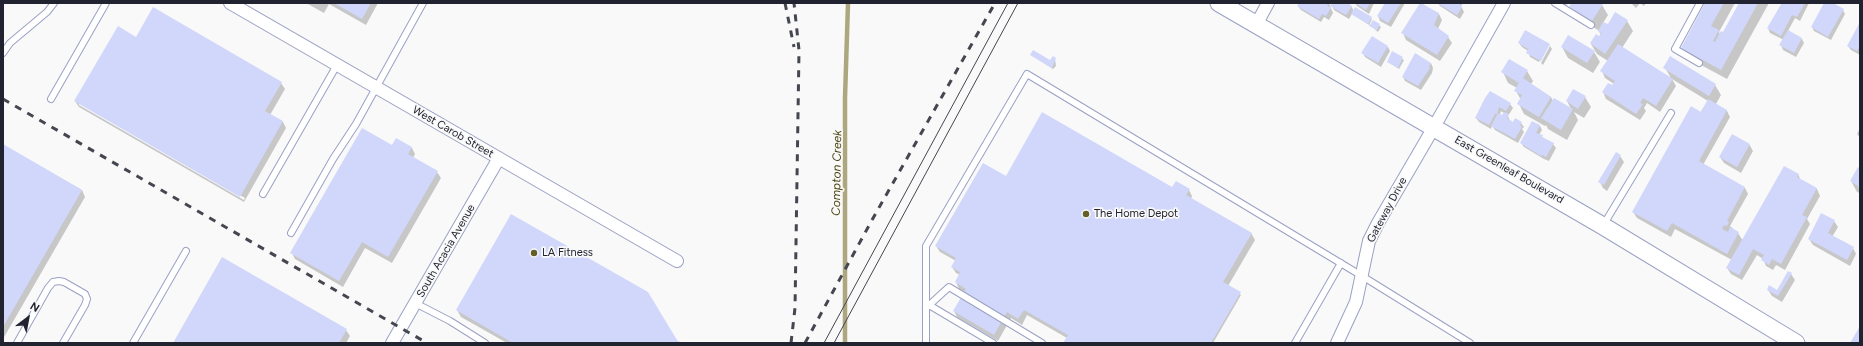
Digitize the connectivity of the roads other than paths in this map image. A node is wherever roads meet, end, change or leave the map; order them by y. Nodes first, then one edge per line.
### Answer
1 (54, 3) edge
2 (106, 3) edge
3 (230, 3) edge
4 (423, 3) edge
5 (1219, 3) edge
6 (1268, 3) edge
7 (1504, 3) edge
8 (1555, 3) edge
9 (1700, 3) edge
10 (1591, 24) dead end
11 (1256, 25) junction
12 (3, 53) edge
13 (1699, 63) dead end
14 (337, 64) junction
15 (375, 87) junction
16 (51, 99) dead end
17 (1671, 113) dead end
18 (1434, 127) junction
19 (499, 158) junction
20 (263, 194) dead end
21 (1603, 226) junction
22 (291, 233) dead end
23 (186, 251) dead end
24 (677, 260) dead end
25 (1341, 263) junction
26 (1362, 276) junction
27 (415, 303) junction
28 (928, 306) junction
29 (17, 343) edge
30 (63, 343) edge
31 (133, 343) edge
32 (392, 343) edge
33 (486, 343) edge
34 (926, 343) edge
35 (993, 343) edge
36 (1042, 343) edge
37 (1296, 343) edge
38 (1337, 343) edge
39 (1470, 343) edge
40 (1796, 343) edge

1 - 12 lane
2 - 16 lane
3 - 14 street, West Carob Street
4 - 15 lane
5 - 11 street, East Greenleaf Boulevard
6 - 11 street
7 - 18 street, Gateway Drive
8 - 10 lane
9 - 13 lane
11 - 18 street, East Greenleaf Boulevard
14 - 15 street, West Carob Street
14 - 20 lane
15 - 19 street, West Carob Street
15 - 22 lane
17 - 21 lane
18 - 21 street, East Greenleaf Boulevard
18 - 26 street, Gateway Drive
19 - 24 street, West Carob Street
19 - 27 street, South Acacia Avenue
21 - 40 street, East Greenleaf Boulevard
23 - 31 lane
25 - 26 lane
25 - 28 lane
25 - 37 lane
26 - 38 street, Gateway Drive
26 - 39 lane
27 - 32 street, South Acacia Avenue
27 - 33 lane
28 - 34 lane
28 - 35 lane
28 - 36 lane
29 - 30 lane

